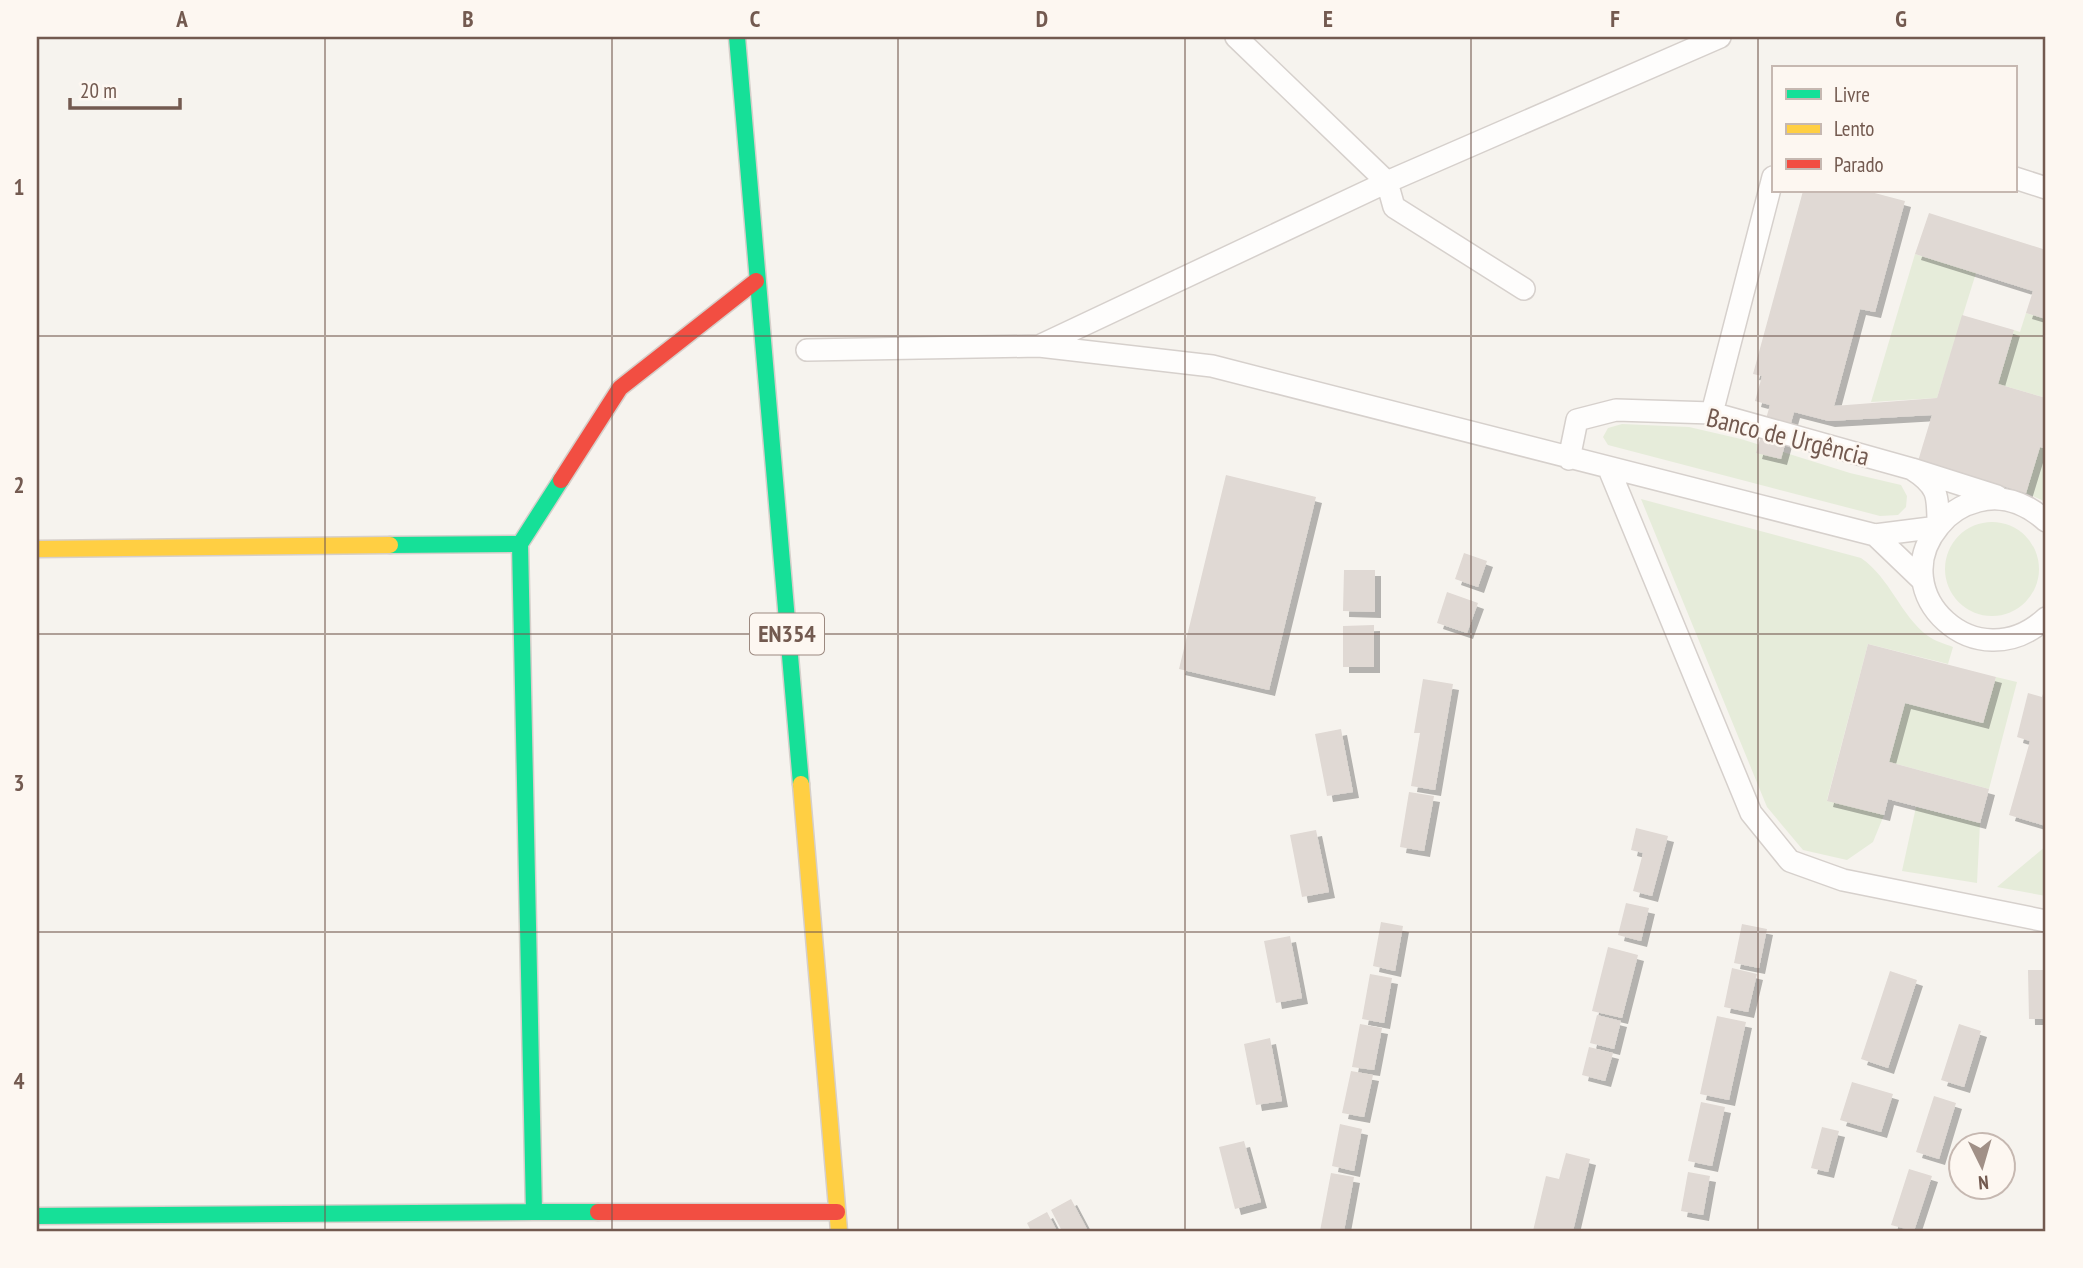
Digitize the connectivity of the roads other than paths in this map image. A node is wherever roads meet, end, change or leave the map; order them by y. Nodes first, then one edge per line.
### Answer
1 (737, 37) edge
2 (1236, 37) edge
3 (1720, 37) edge
4 (2016, 178) edge
5 (1772, 181) edge
6 (1387, 182) junction
7 (2046, 188) edge
8 (757, 281) junction
9 (1524, 289) dead end
10 (1039, 346) junction
11 (807, 350) dead end
12 (1712, 414) junction
13 (1569, 459) junction
14 (1609, 469) junction
15 (1912, 469) junction
16 (2013, 500) junction
17 (2046, 521) edge
18 (1938, 527) junction
19 (1875, 535) junction
20 (520, 544) junction
21 (37, 549) edge
22 (1923, 581) junction
23 (2046, 618) edge
24 (2046, 922) edge
25 (534, 1212) junction
26 (837, 1212) junction
27 (37, 1216) edge
28 (839, 1231) edge

1 - 8 street, EN354
2 - 6 lane
3 - 6 lane
4 - 7 lane
5 - 12 lane
6 - 9 lane
6 - 10 lane
8 - 20 street
8 - 26 street, EN354
10 - 11 lane
10 - 13 lane
12 - 13 lane, Banco de Urgência
12 - 15 lane, Banco de Urgência
13 - 14 lane
14 - 19 lane
14 - 24 lane
15 - 16 lane, Banco de Urgência
15 - 18 lane
16 - 17 lane, Banco de Urgência
16 - 18 lane
18 - 19 lane
18 - 22 lane
19 - 22 lane
20 - 21 street
20 - 25 street
22 - 23 lane
25 - 26 street
25 - 27 street
26 - 28 street, EN354

